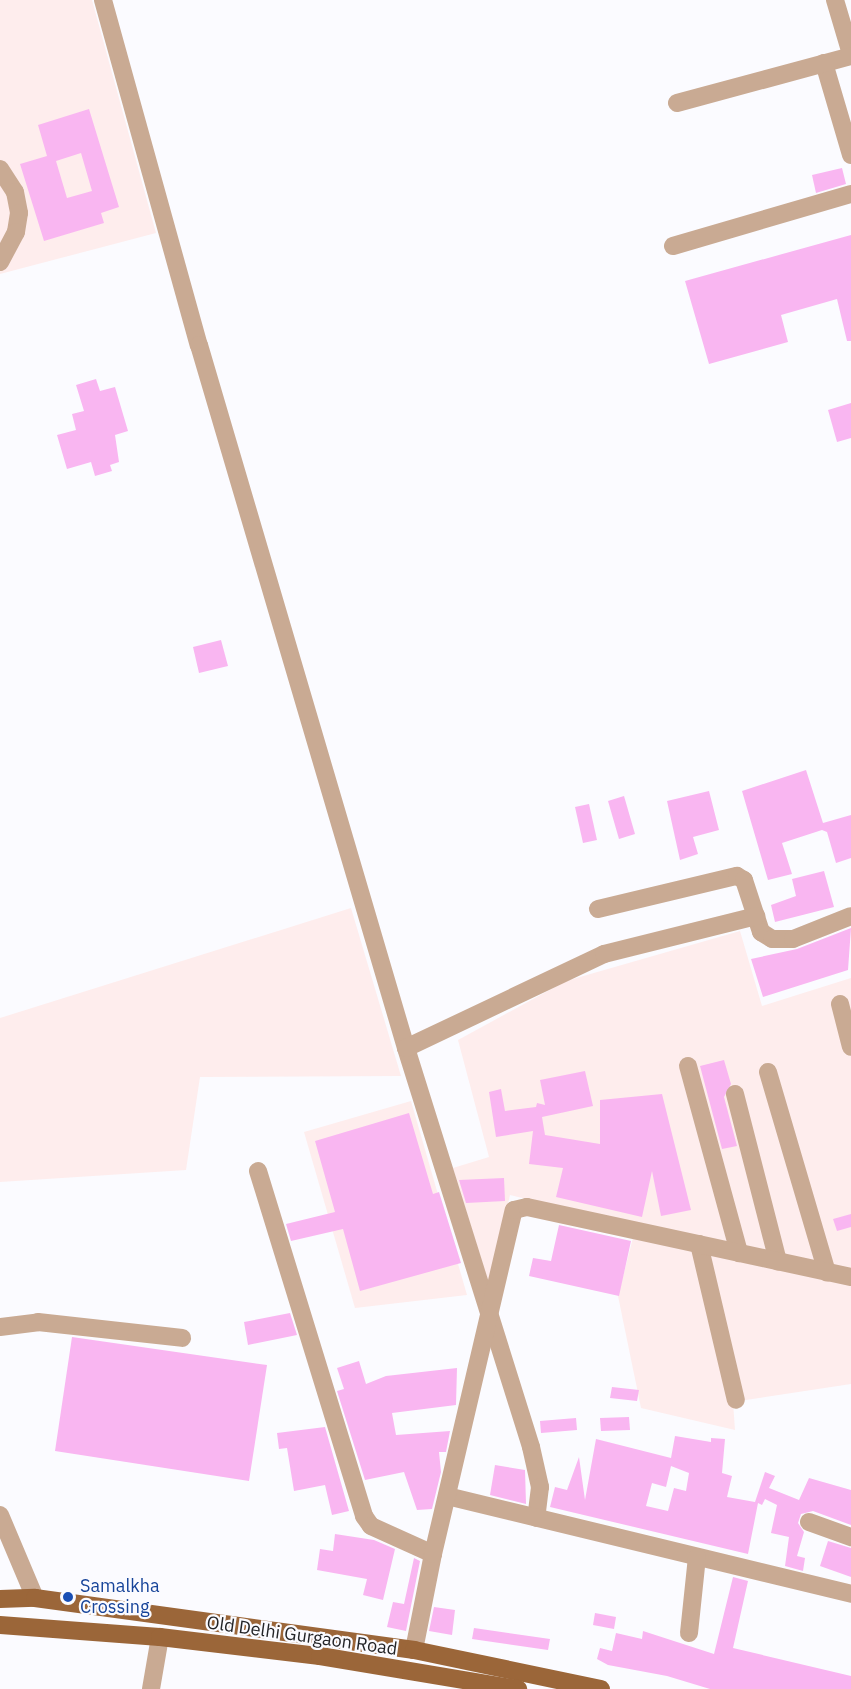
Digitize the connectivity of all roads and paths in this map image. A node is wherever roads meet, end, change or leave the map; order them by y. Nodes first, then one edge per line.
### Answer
1 (103, 0) edge
2 (835, 0) edge
3 (851, 55) edge
4 (824, 63) junction
5 (677, 103) dead end
6 (851, 155) edge
7 (0, 169) edge
8 (851, 194) edge
9 (673, 246) dead end
10 (0, 262) edge
11 (598, 909) dead end
12 (756, 916) junction
13 (851, 916) edge
14 (840, 1004) dead end
15 (851, 1047) edge
16 (406, 1048) junction
17 (688, 1066) dead end
18 (768, 1071) dead end
19 (735, 1094) dead end
20 (258, 1171) dead end
21 (699, 1245) junction
22 (739, 1253) junction
23 (778, 1262) junction
24 (827, 1272) junction
25 (851, 1277) edge
26 (489, 1317) junction
27 (0, 1327) edge
28 (182, 1338) dead end
29 (736, 1400) dead end
30 (447, 1496) junction
31 (0, 1515) edge
32 (536, 1518) junction
33 (809, 1522) dead end
34 (851, 1537) edge
35 (433, 1554) junction
36 (697, 1557) junction
37 (851, 1594) edge
38 (35, 1598) junction
39 (0, 1599) edge
40 (0, 1625) edge
41 (689, 1633) dead end
42 (160, 1637) junction
43 (414, 1650) junction
44 (488, 1663) junction
45 (481, 1684) edge
46 (152, 1689) edge
47 (518, 1689) edge
48 (601, 1689) edge

1 - 16 street
2 - 3 street
3 - 4 street
4 - 5 street
4 - 6 street
7 - 10 street
8 - 9 street
11 - 12 street
12 - 13 street
12 - 16 street
14 - 15 street
16 - 26 street
17 - 22 street
18 - 24 street
19 - 23 street
20 - 35 street
21 - 22 street
21 - 26 street
21 - 29 street
22 - 23 street
23 - 24 street
24 - 25 street
26 - 30 street
26 - 32 street
27 - 28 street
30 - 32 street
30 - 35 street
31 - 38 street
32 - 36 street
33 - 34 street
35 - 43 street
36 - 37 street
36 - 41 street
38 - 39 main road, Old Delhi Gurgaon Road
38 - 43 main road, Old Delhi Gurgaon Road
40 - 42 main road, Old Delhi Gurgaon Road
42 - 45 main road, Old Delhi Gurgaon Road
42 - 46 street
43 - 44 main road, Old Delhi Gurgaon Road
44 - 45 main road
44 - 48 main road, Old Delhi Gurgaon Road
45 - 47 main road, Old Delhi Gurgaon Road

